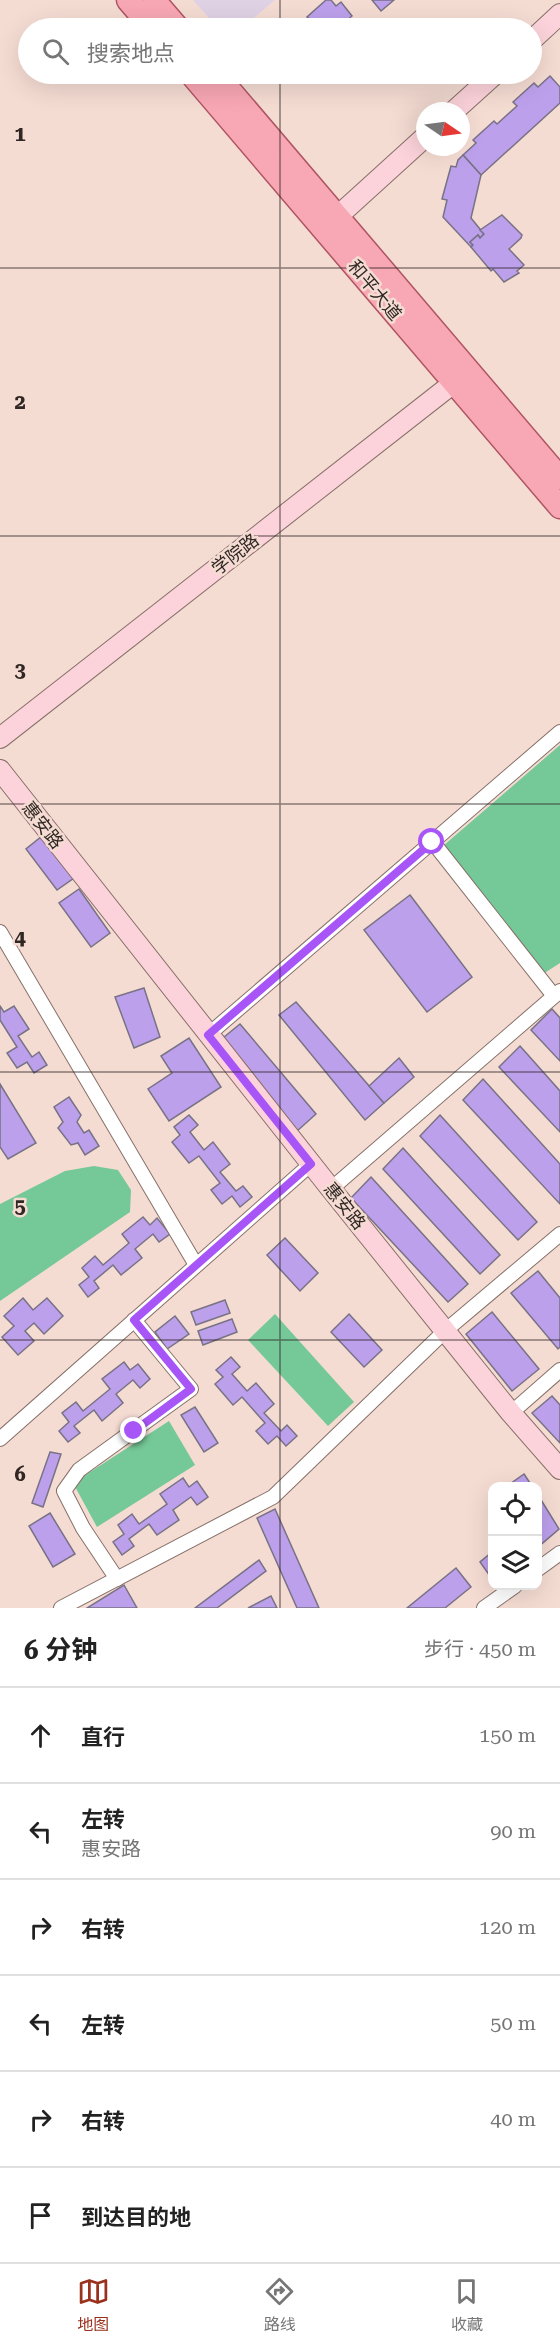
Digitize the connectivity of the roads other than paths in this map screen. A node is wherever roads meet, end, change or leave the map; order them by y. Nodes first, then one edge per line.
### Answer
1 (128, 0) edge
2 (154, 0) edge
3 (560, 14) edge
4 (143, 18) edge
5 (169, 18) edge
6 (542, 30) edge
7 (199, 84) edge
8 (225, 84) edge
9 (484, 84) edge
10 (464, 102) edge
11 (416, 145) edge
12 (338, 216) junction
13 (462, 377) junction
14 (560, 478) edge
15 (560, 507) edge
16 (560, 732) edge
17 (0, 738) edge
18 (0, 770) edge
19 (432, 842) junction
20 (0, 932) edge
21 (557, 993) edge
22 (208, 1035) junction
23 (311, 1164) junction
24 (331, 1189) junction
25 (560, 1234) edge
26 (196, 1265) junction
27 (134, 1320) junction
28 (445, 1331) junction
29 (560, 1370) edge
30 (511, 1413) junction
31 (0, 1439) edge
32 (560, 1469) edge
33 (560, 1553) edge
34 (542, 1566) edge
35 (117, 1579) junction
36 (509, 1590) edge
37 (61, 1608) edge
38 (484, 1608) edge

1 - 4 main road
2 - 5 main road
3 - 6 street
7 - 13 main road, 和平大道
8 - 12 main road, 和平大道
9 - 10 street
11 - 12 street
12 - 13 main road, 和平大道
13 - 14 main road, 和平大道
13 - 15 main road, 和平大道
13 - 17 street, 学院路
16 - 19 street
18 - 22 street, 惠安路
19 - 21 street
19 - 22 street
20 - 26 street
21 - 24 street
22 - 23 street, 惠安路
23 - 24 street, 惠安路
23 - 26 street
24 - 28 street, 惠安路
25 - 28 street
26 - 27 street
27 - 31 street
27 - 35 street
28 - 30 street, 惠安路
28 - 35 street
29 - 30 street
30 - 32 street, 惠安路
33 - 34 street
35 - 37 street
36 - 38 street

